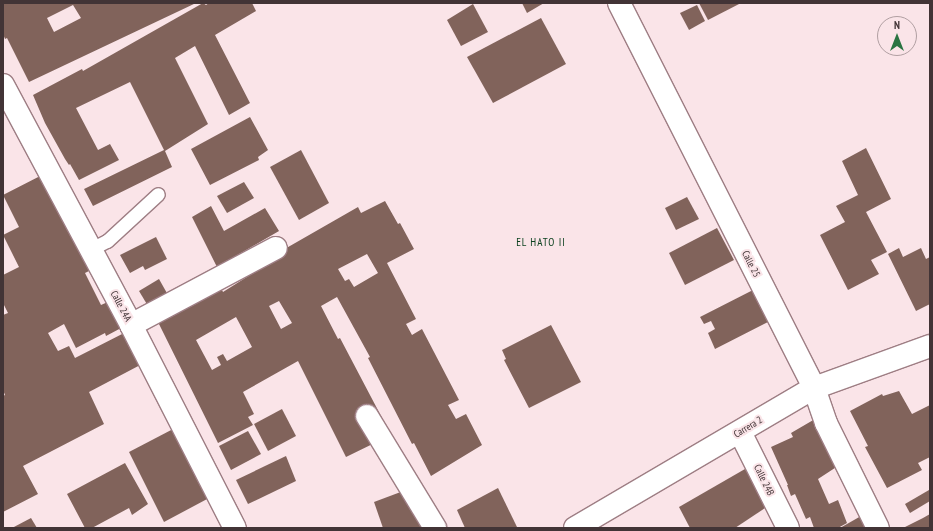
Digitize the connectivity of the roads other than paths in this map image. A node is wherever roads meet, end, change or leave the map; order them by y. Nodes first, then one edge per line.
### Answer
1 (619, 3) edge
2 (3, 85) edge
3 (158, 194) dead end
4 (91, 248) junction
5 (276, 248) dead end
6 (131, 325) junction
7 (930, 346) edge
8 (814, 388) junction
9 (367, 416) dead end
10 (740, 432) junction
11 (235, 528) edge
12 (435, 528) edge
13 (575, 528) edge
14 (788, 528) edge
15 (878, 528) edge

1 - 8 street, Calle 25
2 - 4 street, Calle 24A
3 - 4 lane
4 - 6 street, Calle 24A
5 - 6 street
6 - 11 street, Calle 24A
7 - 8 street, Carrera 2
8 - 10 street, Carrera 2
8 - 15 street, Calle 25
9 - 12 street
10 - 13 street, Carrera 2
10 - 14 street, Calle 24B

